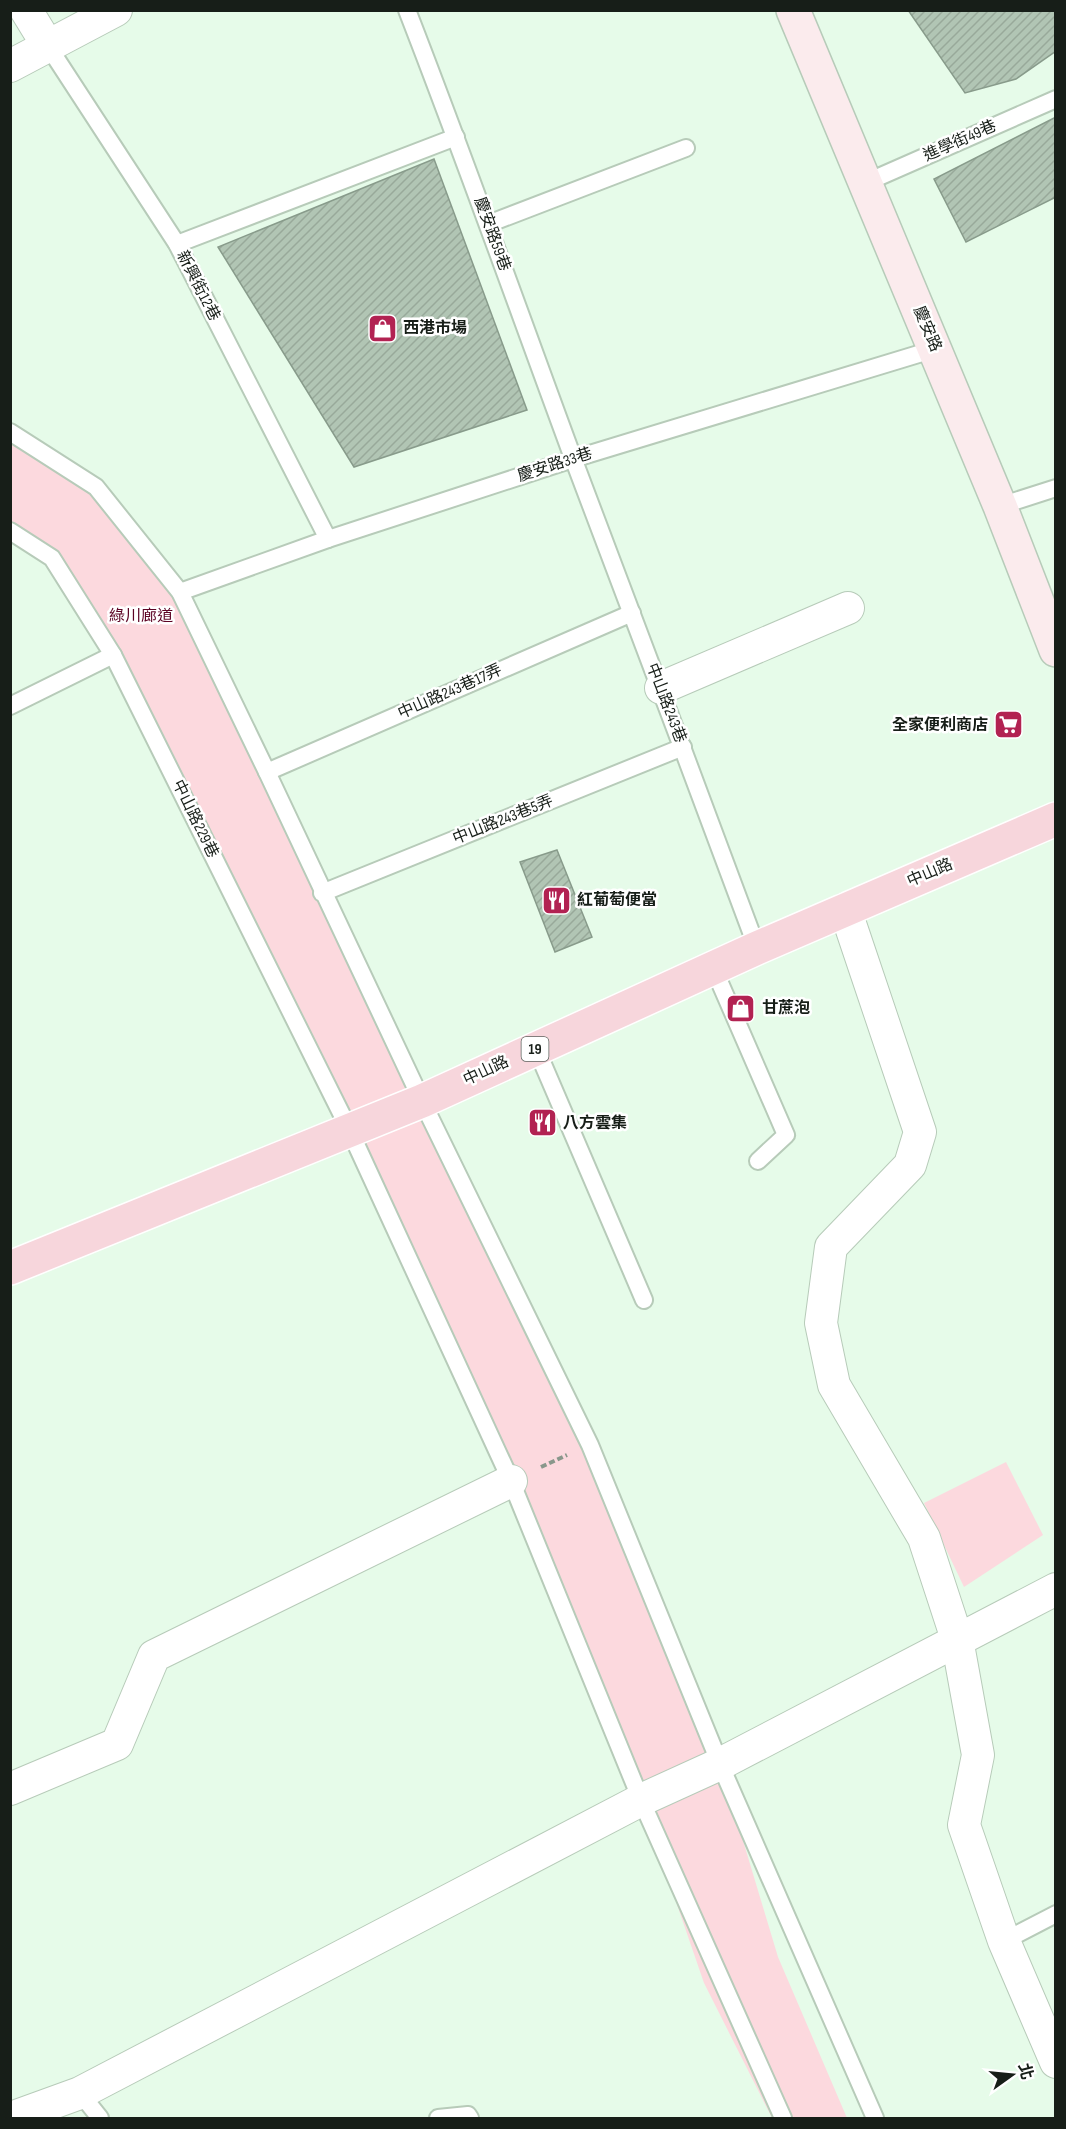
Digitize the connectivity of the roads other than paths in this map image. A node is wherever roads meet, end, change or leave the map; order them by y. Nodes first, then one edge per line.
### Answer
1 (26, 10) edge
2 (116, 10) edge
3 (407, 10) edge
4 (793, 10) edge
5 (48, 46) junction
6 (10, 66) edge
7 (1056, 99) edge
8 (456, 137) junction
9 (686, 148) dead end
10 (865, 183) junction
11 (488, 224) junction
12 (177, 243) junction
13 (935, 349) junction
14 (10, 432) edge
15 (573, 459) junction
16 (1056, 488) edge
17 (1000, 506) junction
18 (10, 531) edge
19 (328, 538) junction
20 (180, 592) junction
21 (848, 608) dead end
22 (632, 613) junction
23 (1056, 650) edge
24 (113, 655) junction
25 (661, 688) junction
26 (10, 706) edge
27 (683, 747) junction
28 (267, 772) junction
29 (1056, 819) edge
30 (322, 893) junction
31 (845, 909) junction
32 (757, 948) junction
33 (713, 967) junction
34 (536, 1048) junction
35 (422, 1101) junction
36 (349, 1129) junction
37 (758, 1161) dead end
38 (10, 1268) edge
39 (644, 1300) dead end
40 (511, 1481) junction
41 (1056, 1589) edge
42 (957, 1639) junction
43 (720, 1764) junction
44 (10, 1789) edge
45 (641, 1800) junction
46 (1056, 1914) edge
47 (1004, 1941) junction
48 (1056, 2061) edge
49 (81, 2093) junction
50 (11, 2118) edge
51 (100, 2118) edge
52 (438, 2118) edge
53 (470, 2118) edge
54 (783, 2118) edge
55 (875, 2118) edge

1 - 5 street
2 - 5 street
3 - 8 lane, 慶安路59巷
4 - 10 main road, 慶安路
5 - 6 street
5 - 12 lane, 新興街12巷
7 - 10 lane, 進學街49巷
8 - 11 lane, 慶安路59巷
8 - 12 lane
9 - 11 lane
10 - 13 main road, 慶安路
11 - 15 lane, 慶安路59巷
12 - 19 lane, 新興街12巷
13 - 15 lane, 慶安路33巷
13 - 17 main road, 慶安路
14 - 20 lane
15 - 19 lane, 慶安路33巷
15 - 22 lane, 中山路243巷
16 - 17 lane
17 - 23 main road, 慶安路
18 - 24 lane, 中山路229巷
19 - 20 lane, 慶安路33巷
20 - 28 lane
21 - 25 street
22 - 25 lane, 中山路243巷
22 - 28 lane, 中山路243巷17弄
24 - 26 lane
24 - 36 lane, 中山路229巷
25 - 27 lane, 中山路243巷
27 - 30 lane, 中山路243巷5弄
27 - 32 lane, 中山路243巷
28 - 30 lane
29 - 31 main road, 中山路 / 19
30 - 35 lane
31 - 32 main road, 中山路 / 19
31 - 42 street
32 - 33 main road, 中山路 / 19
33 - 34 main road, 中山路 / 19
33 - 37 lane
34 - 35 main road, 中山路 / 19
34 - 39 lane
35 - 36 main road, 中山路 / 19
35 - 43 lane
36 - 38 main road, 中山路 / 19
36 - 40 lane, 中山路229巷
40 - 44 street
40 - 45 lane, 中山路229巷
41 - 42 street
42 - 43 street
42 - 47 street
43 - 45 street
43 - 55 lane
45 - 49 street
45 - 54 lane, 中山路229巷
46 - 47 lane
47 - 48 street
49 - 50 street
49 - 51 lane
52 - 53 lane

